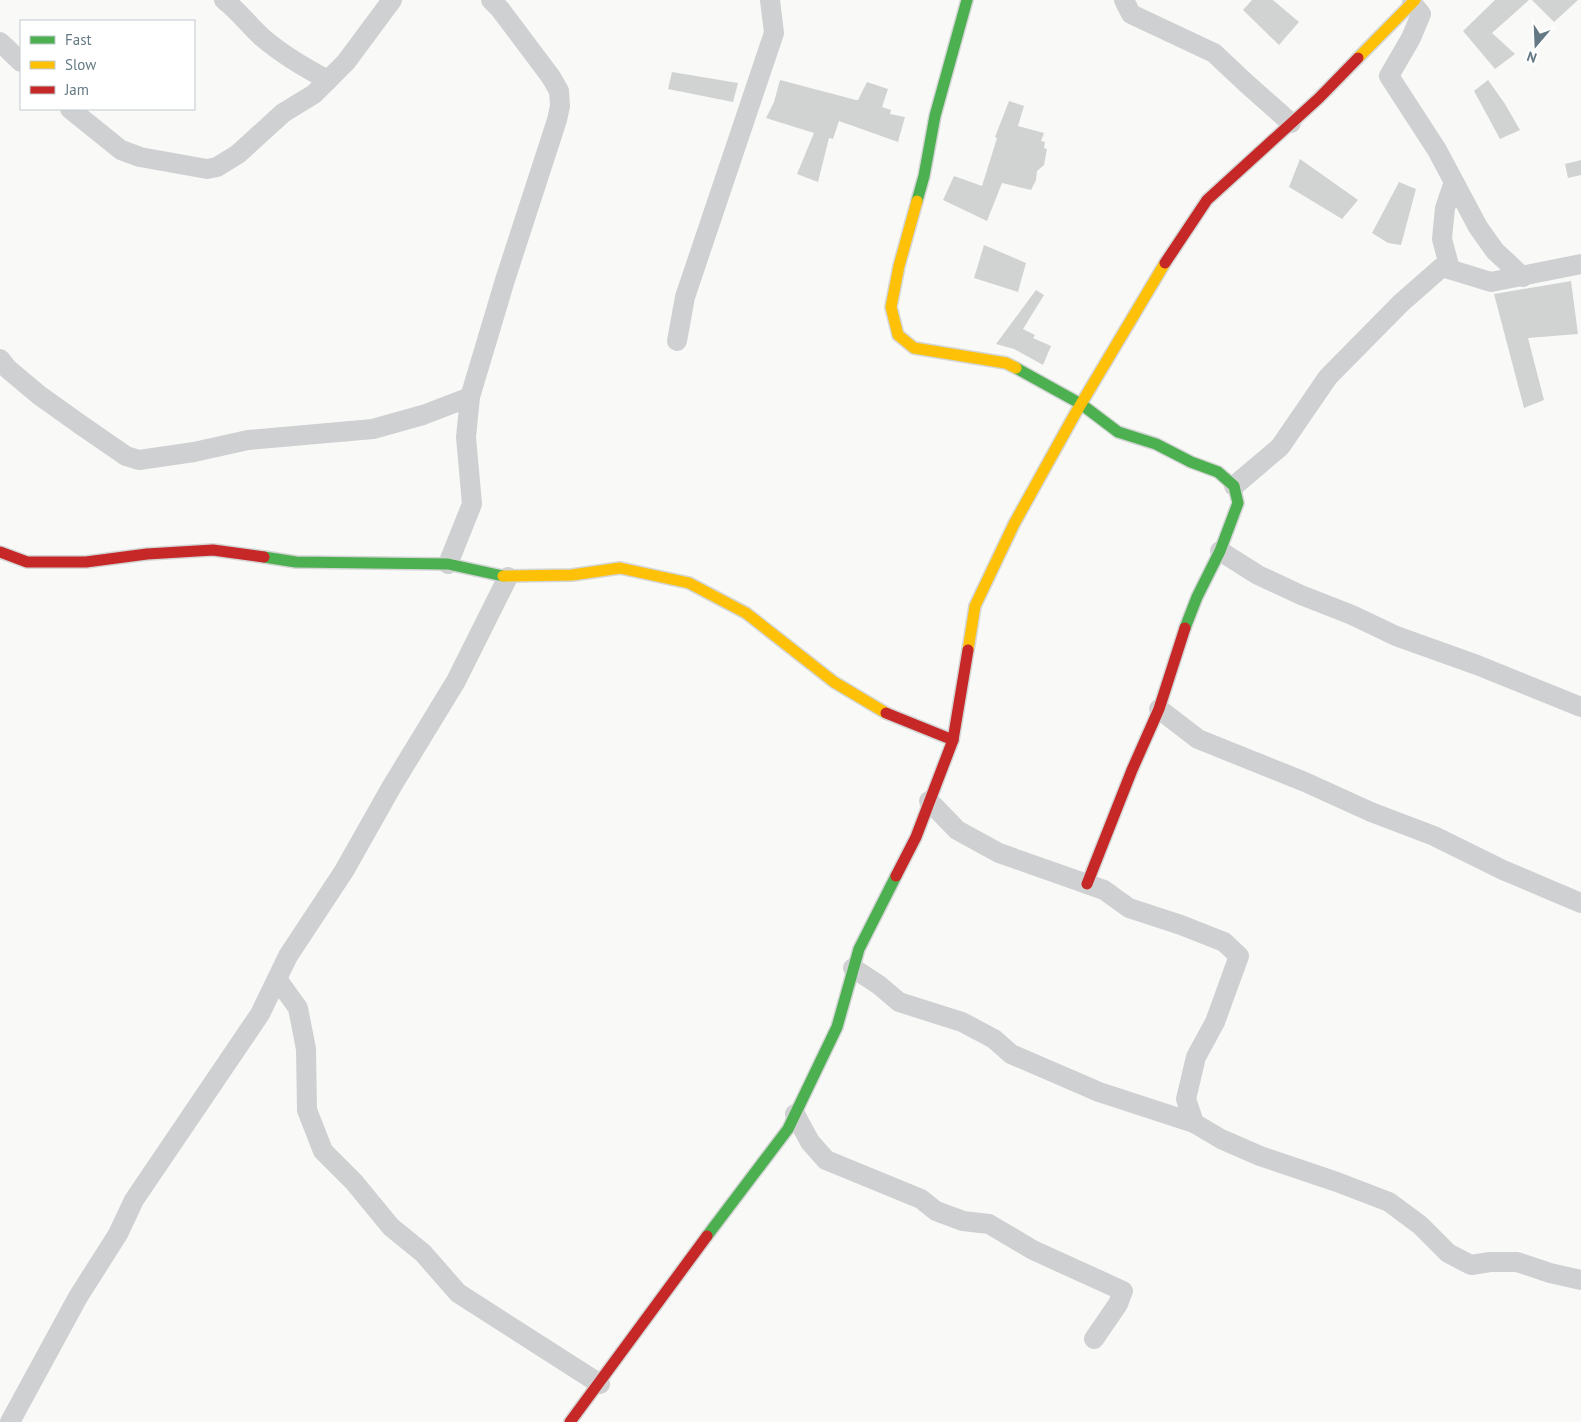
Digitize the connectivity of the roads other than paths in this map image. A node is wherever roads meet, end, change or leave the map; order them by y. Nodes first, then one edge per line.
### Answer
1 (224, 0) edge
2 (392, 0) edge
3 (491, 0) edge
4 (770, 0) edge
5 (967, 0) edge
6 (1124, 0) edge
7 (1413, 1) edge
8 (0, 42) edge
9 (20, 61) edge
10 (328, 80) junction
11 (71, 110) edge
12 (1291, 123) junction
13 (1454, 182) junction
14 (1581, 264) edge
15 (1450, 269) junction
16 (1523, 277) junction
17 (677, 341) dead end
18 (0, 359) edge
19 (470, 396) junction
20 (1081, 404) junction
21 (1234, 486) junction
22 (1220, 551) junction
23 (0, 552) edge
24 (448, 564) junction
25 (508, 577) junction
26 (1581, 707) edge
27 (1159, 709) junction
28 (953, 740) junction
29 (929, 801) junction
30 (1087, 884) junction
31 (1581, 903) edge
32 (854, 968) junction
33 (277, 979) junction
34 (795, 1114) junction
35 (1194, 1122) junction
36 (1581, 1280) edge
37 (1094, 1339) dead end
38 (600, 1384) junction
39 (10, 1422) edge
40 (570, 1422) edge

1 - 10 street
2 - 10 street
3 - 19 street
4 - 17 street
5 - 20 street
6 - 12 street
7 - 12 street
7 - 13 street
8 - 9 street
10 - 11 street
12 - 20 street
13 - 15 street
13 - 16 street
14 - 16 street
15 - 16 street
15 - 21 street
18 - 19 street
19 - 24 street
20 - 21 street
20 - 28 street
21 - 22 street
22 - 26 street
22 - 27 street
23 - 24 street
24 - 25 street
25 - 28 street
25 - 33 street
27 - 30 street
27 - 31 street
28 - 29 street
29 - 30 street
29 - 32 street
30 - 35 street
32 - 34 street
32 - 35 street
33 - 38 street
33 - 39 street
34 - 37 street
34 - 38 street
35 - 36 street
38 - 40 street

